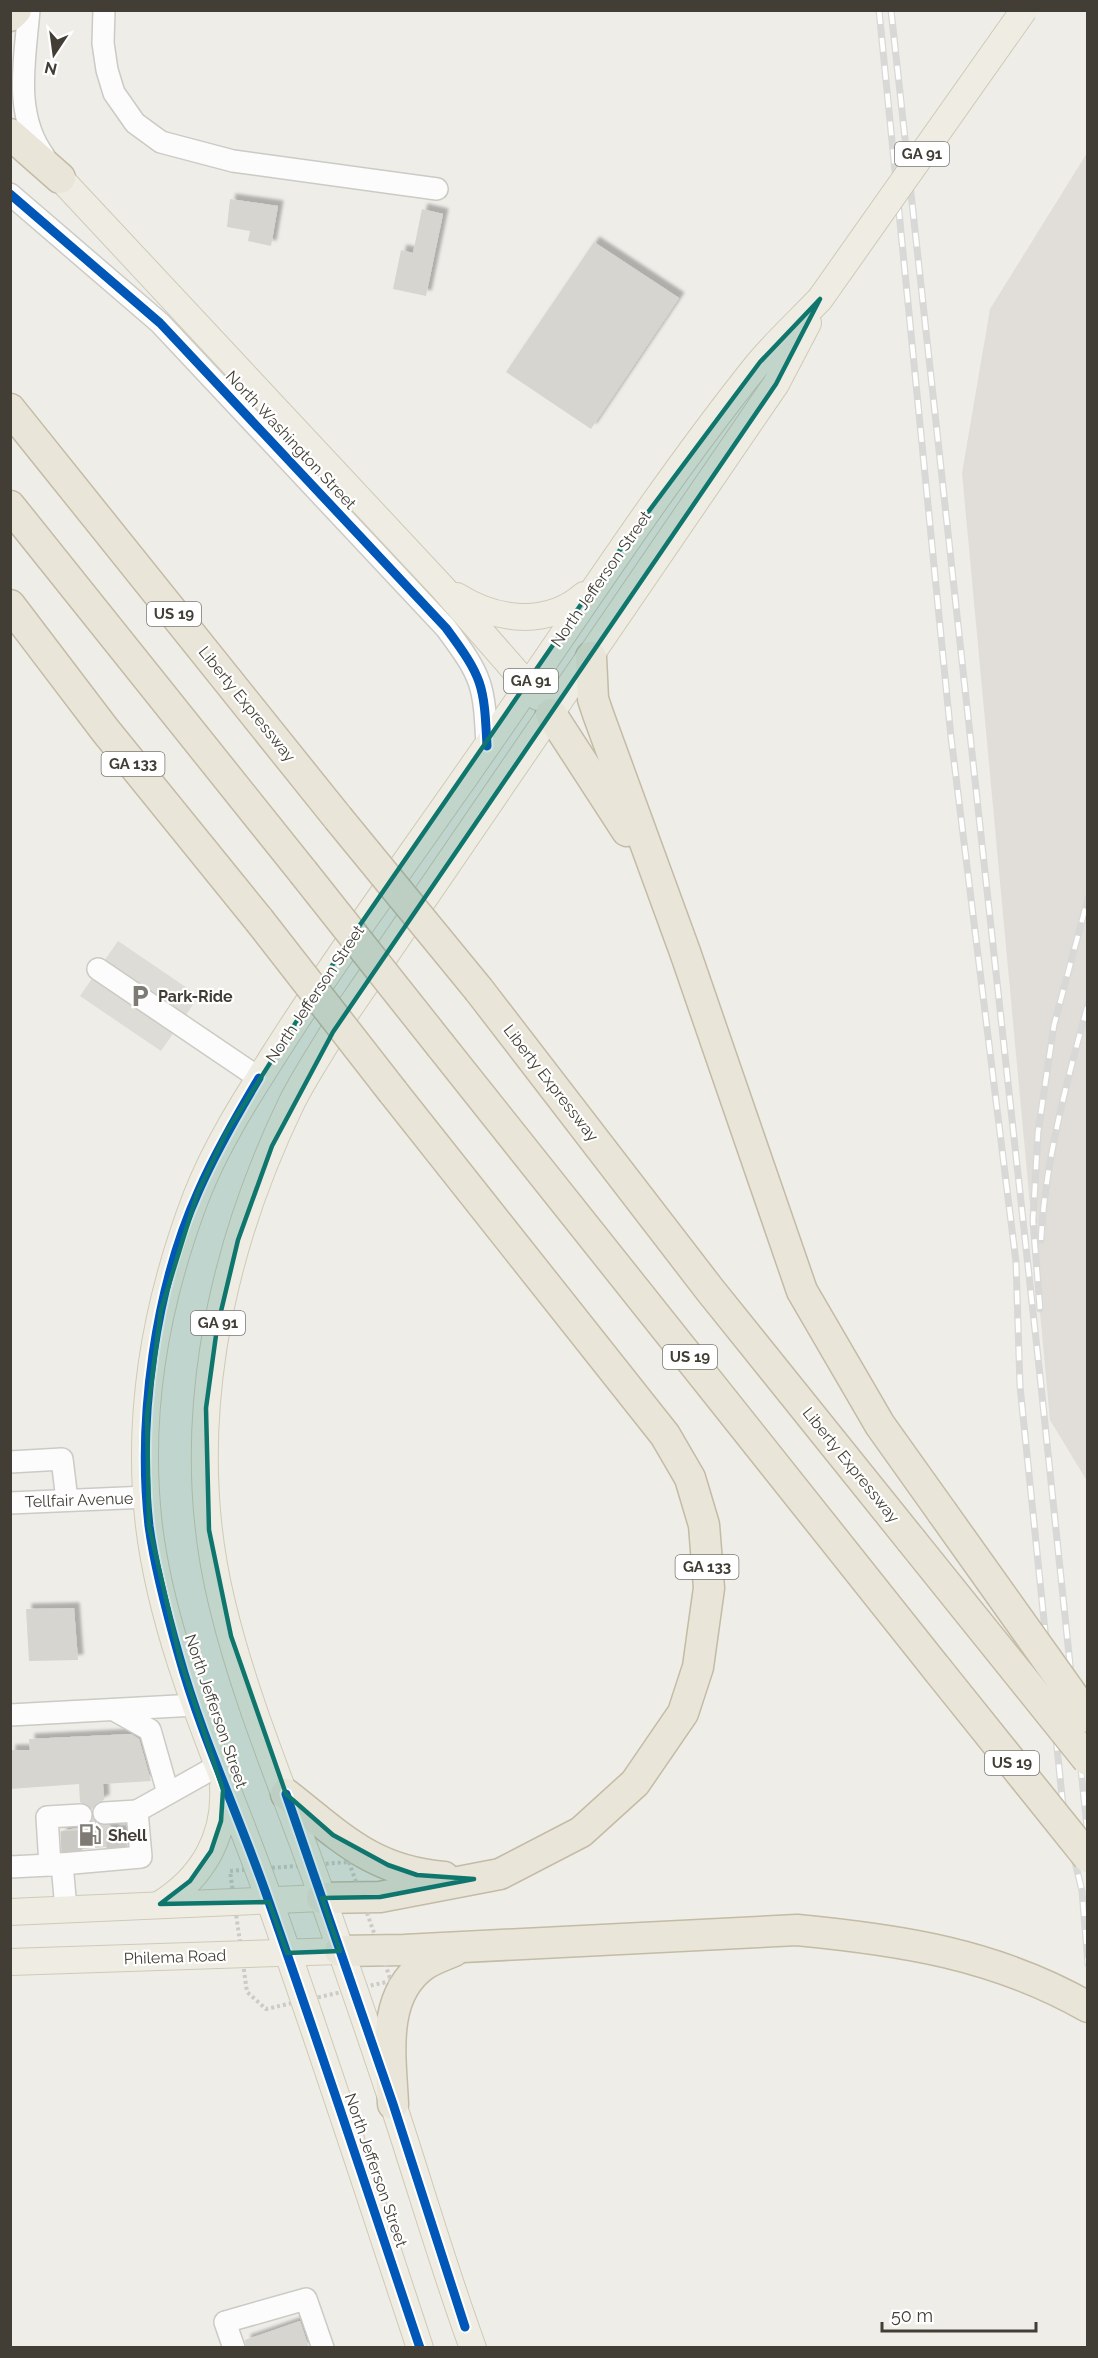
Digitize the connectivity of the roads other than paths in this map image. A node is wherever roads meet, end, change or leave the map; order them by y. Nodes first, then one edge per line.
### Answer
1 (16, 10) edge
2 (29, 10) edge
3 (104, 10) edge
4 (1024, 10) edge
5 (10, 16) edge
6 (10, 28) edge
7 (10, 134) edge
8 (60, 178) junction
9 (437, 189) dead end
10 (10, 194) edge
11 (820, 299) junction
12 (10, 409) edge
13 (10, 506) edge
14 (602, 574) junction
15 (442, 587) junction
16 (10, 605) edge
17 (591, 657) junction
18 (529, 685) junction
19 (552, 714) junction
20 (487, 746) junction
21 (653, 871) junction
22 (98, 969) dead end
23 (259, 1078) junction
24 (10, 1462) edge
25 (147, 1497) junction
26 (67, 1500) junction
27 (10, 1503) edge
28 (196, 1705) junction
29 (114, 1709) junction
30 (10, 1715) edge
31 (1088, 1717) edge
32 (1088, 1760) edge
33 (220, 1770) junction
34 (168, 1793) junction
35 (286, 1794) junction
36 (137, 1811) junction
37 (74, 1821) dead end
38 (114, 1833) junction
39 (1088, 1857) edge
40 (64, 1861) junction
41 (10, 1867) edge
42 (474, 1879) junction
43 (322, 1898) junction
44 (269, 1902) junction
45 (160, 1904) junction
46 (66, 1909) junction
47 (10, 1912) edge
48 (462, 1947) junction
49 (340, 1951) junction
50 (286, 1953) junction
51 (10, 1962) edge
52 (1088, 2007) edge
53 (393, 2104) junction
54 (234, 2348) edge
55 (323, 2348) edge
56 (420, 2348) edge
57 (472, 2348) edge

1 - 5 highway
1 - 6 street
2 - 8 street
3 - 9 street
4 - 11 main road, North Jefferson Street / GA 91, bridge
7 - 8 highway
8 - 15 main road
10 - 20 street, North Washington Street
11 - 14 main road, North Jefferson Street / GA 91
11 - 17 main road, North Jefferson Street / GA 91
12 - 32 highway, Liberty Expressway / US 19, bridge
13 - 39 highway, US 19, bridge
14 - 15 main road
14 - 18 main road, North Jefferson Street / GA 91
15 - 18 main road
16 - 42 highway, GA 133, bridge
17 - 19 main road, North Jefferson Street / GA 91
17 - 21 highway
18 - 19 main road
18 - 20 main road, North Jefferson Street / GA 91
19 - 21 highway
19 - 35 main road, North Jefferson Street / GA 91
20 - 23 main road, North Jefferson Street / GA 91
21 - 31 highway, bridge
22 - 23 street
23 - 25 main road, North Jefferson Street / GA 91
24 - 26 street
25 - 26 street, Tellfair Avenue
25 - 28 main road, North Jefferson Street / GA 91
26 - 27 street, Tellfair Avenue
28 - 29 street
28 - 33 main road, North Jefferson Street / GA 91
29 - 30 street
29 - 34 street
33 - 34 street
33 - 44 main road, North Jefferson Street
33 - 45 main road
34 - 36 street
35 - 42 highway
35 - 43 main road, GA 91
36 - 38 street
36 - 38 street
37 - 40 street
38 - 40 street
40 - 41 street
40 - 46 street
42 - 43 highway, GA 133
43 - 44 main road, GA 133
43 - 49 main road, GA 91
44 - 45 main road
44 - 50 main road, North Jefferson Street
45 - 46 main road
46 - 47 main road
48 - 49 highway
48 - 52 highway
48 - 53 highway
49 - 50 main road, Philema Road
49 - 53 main road
50 - 51 main road, Philema Road
50 - 56 main road, North Jefferson Street
53 - 57 main road
54 - 55 street

